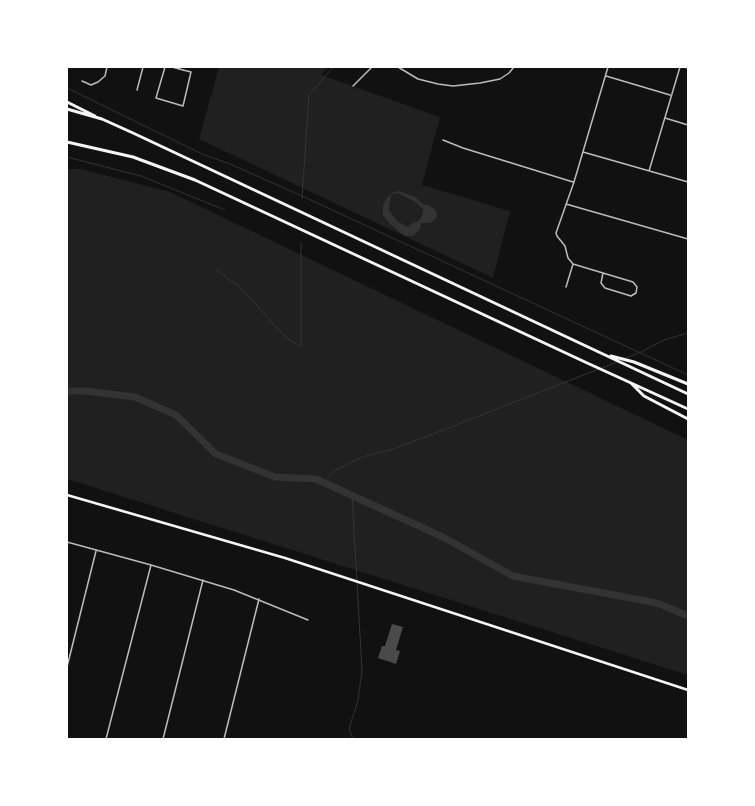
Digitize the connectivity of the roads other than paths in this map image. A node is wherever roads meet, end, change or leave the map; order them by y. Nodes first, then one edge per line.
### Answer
1 (107, 67) edge
2 (143, 67) edge
3 (164, 67) edge
4 (172, 67) edge
5 (372, 67) edge
6 (398, 67) edge
7 (514, 67) edge
8 (608, 67) edge
9 (680, 67) edge
10 (684, 67) edge
11 (180, 68) edge
12 (688, 68) edge
13 (606, 76) junction
14 (82, 81) dead end
15 (353, 86) dead end
16 (138, 90) dead end
17 (670, 95) junction
18 (67, 102) edge
19 (67, 109) edge
20 (665, 118) junction
21 (102, 119) junction
22 (688, 125) edge
23 (443, 140) dead end
24 (67, 142) edge
25 (583, 152) junction
26 (649, 171) junction
27 (574, 182) junction
28 (688, 182) edge
29 (566, 204) junction
30 (688, 239) edge
31 (573, 264) junction
32 (603, 273) junction
33 (566, 287) dead end
34 (604, 354) junction
35 (630, 382) junction
36 (688, 384) edge
37 (688, 394) edge
38 (688, 409) edge
39 (688, 419) edge
40 (67, 495) edge
41 (67, 542) edge
42 (96, 550) junction
43 (151, 565) junction
44 (204, 580) junction
45 (259, 599) junction
46 (308, 620) dead end
47 (67, 667) edge
48 (688, 690) edge
49 (106, 739) edge
50 (163, 739) edge
51 (224, 739) edge

1 - 14 street
2 - 16 street
3 - 11 street
4 - 11 street
5 - 15 street
6 - 7 street
8 - 13 street
9 - 17 street
10 - 12 street
13 - 17 street
13 - 25 street
17 - 20 street
18 - 21 highway
19 - 21 highway
20 - 22 street
20 - 26 street
21 - 34 highway
23 - 27 street
24 - 35 highway
25 - 26 street
25 - 27 street
26 - 28 street
27 - 29 street
29 - 30 street
29 - 31 street
31 - 32 street
31 - 33 street
32 - 32 street
34 - 36 highway
34 - 37 highway
35 - 38 highway
35 - 39 highway
40 - 48 main road
41 - 42 street
42 - 43 street
42 - 47 street
43 - 44 street
43 - 49 street
44 - 45 street
44 - 50 street
45 - 46 street
45 - 51 street

